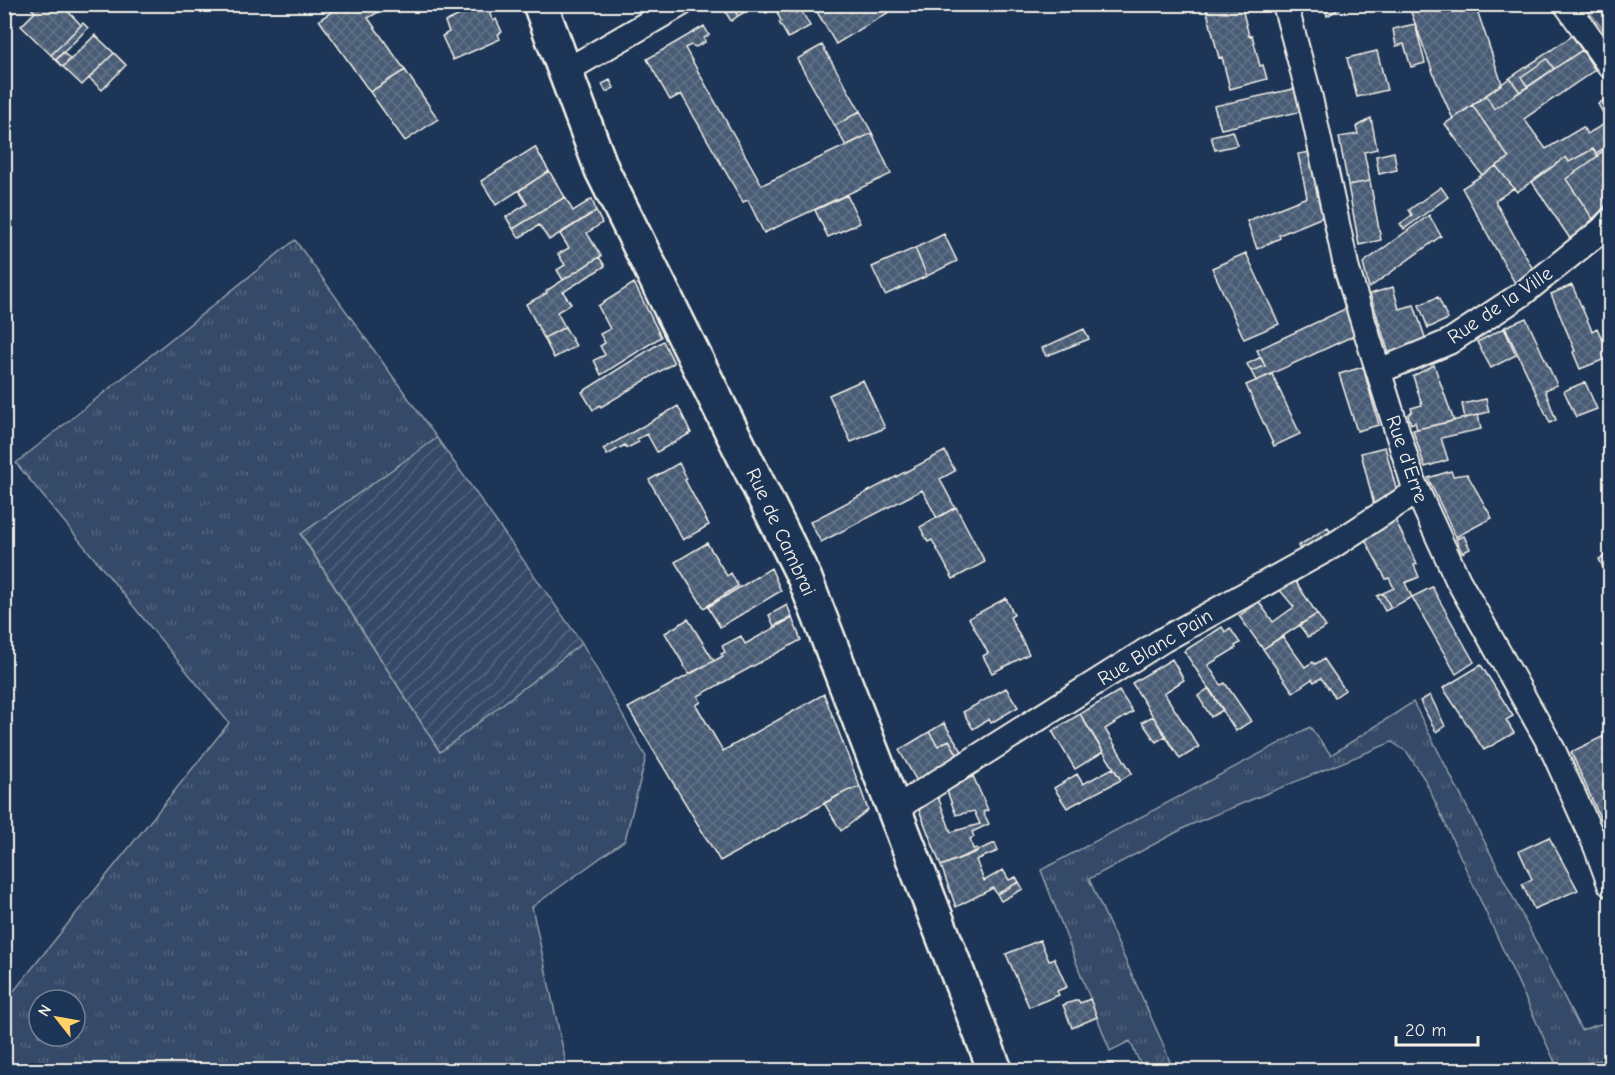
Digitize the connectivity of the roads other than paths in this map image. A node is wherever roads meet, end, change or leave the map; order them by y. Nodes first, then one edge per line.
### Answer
1 (540, 4) edge
2 (681, 4) edge
3 (1285, 4) edge
4 (1566, 4) edge
5 (1611, 66) edge
6 (564, 72) junction
7 (1611, 221) edge
8 (1379, 370) junction
9 (1417, 491) junction
10 (895, 809) junction
11 (1611, 884) edge
12 (995, 1071) edge

1 - 6 street, Rue de Cambrai
2 - 6 street
3 - 8 street, Rue d'Erre
4 - 5 street
6 - 10 street, Rue de Cambrai
7 - 8 street, Rue de la Ville
8 - 9 street, Rue d'Erre
9 - 10 street, Rue Blanc Pain
9 - 11 street, Rue d'Erre
10 - 12 street, Rue de Cambrai

